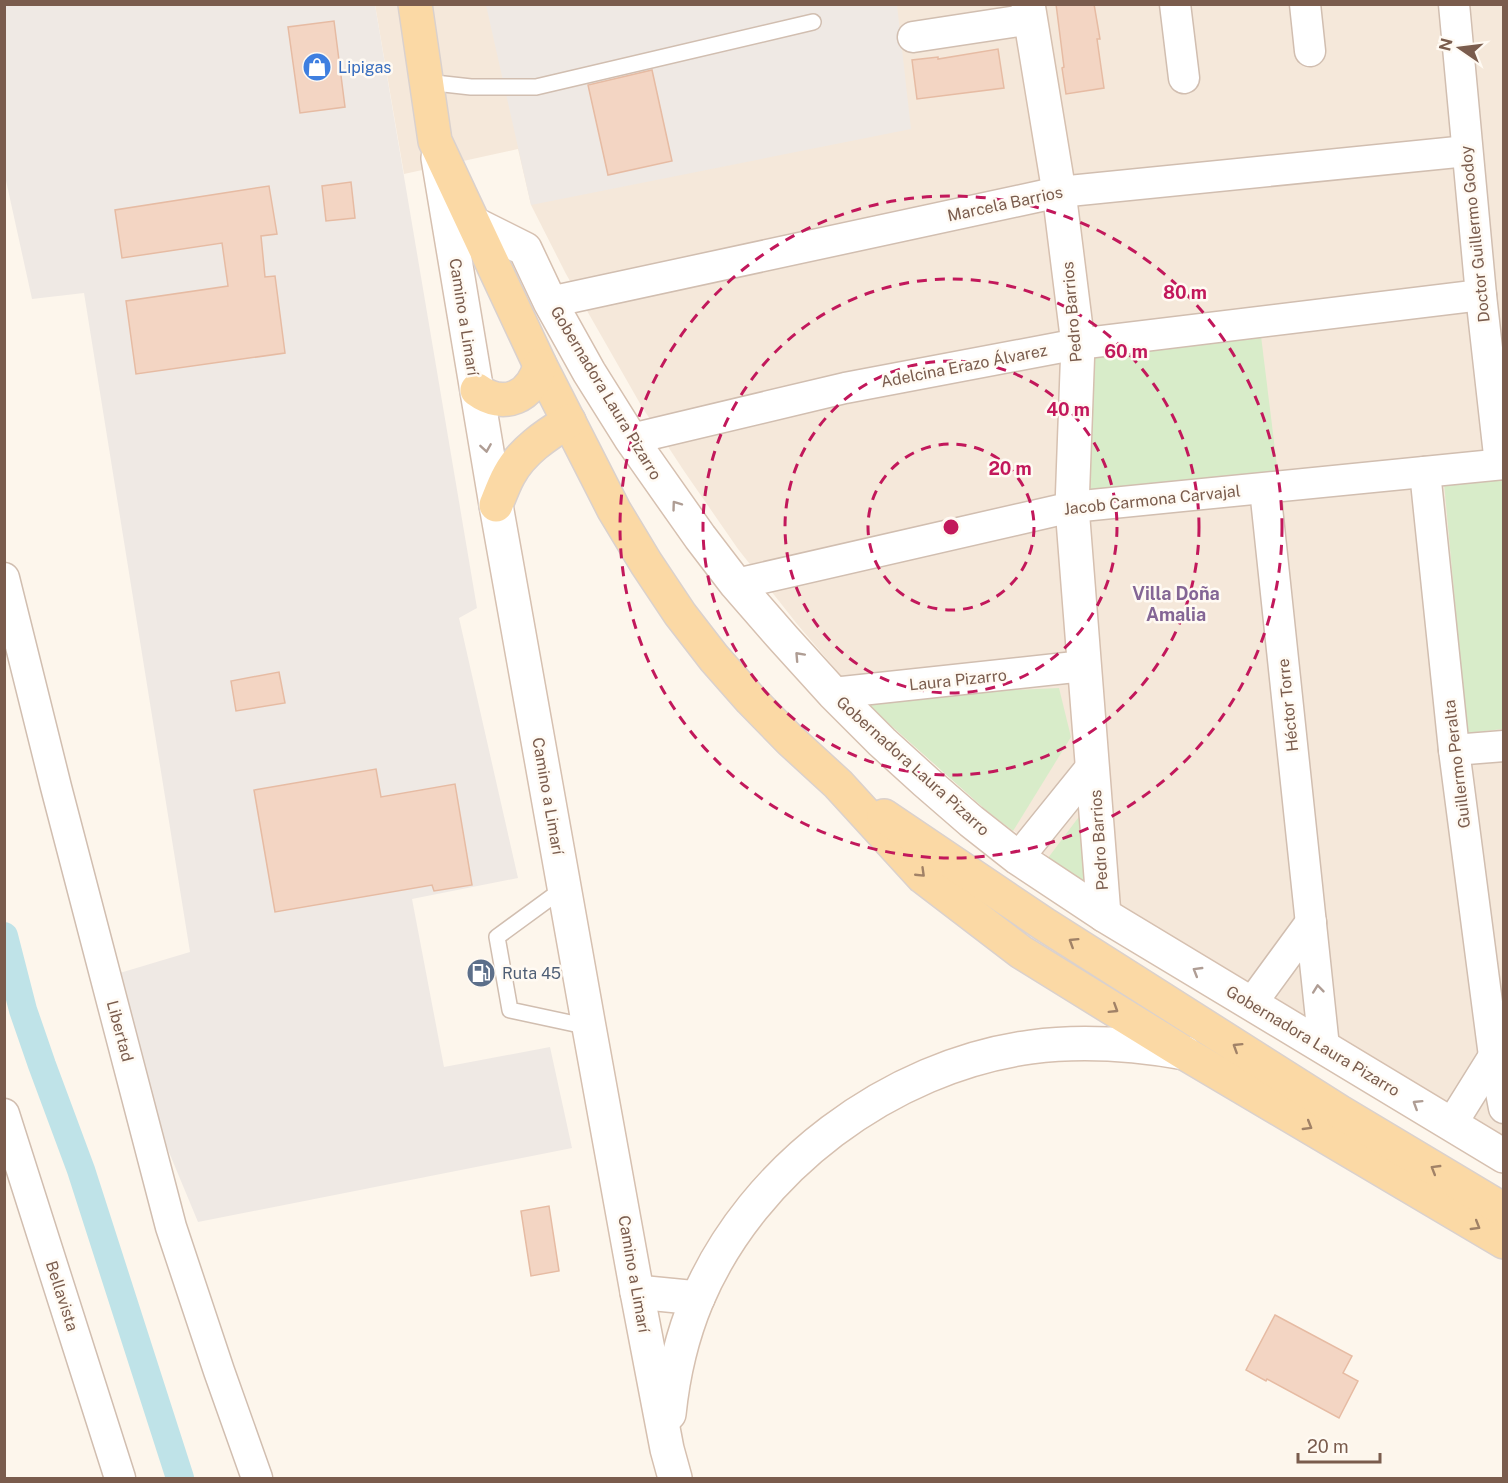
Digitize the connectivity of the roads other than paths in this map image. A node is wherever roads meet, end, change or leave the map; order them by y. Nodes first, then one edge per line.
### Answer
1 (415, 4) edge
2 (1174, 4) edge
3 (1305, 4) edge
4 (1454, 4) edge
5 (1030, 12) edge
6 (813, 22) dead end
7 (913, 37) dead end
8 (1310, 51) dead end
9 (1184, 78) dead end
10 (426, 82) junction
11 (435, 141) junction
12 (1467, 151) junction
13 (1059, 192) junction
14 (473, 223) junction
15 (1480, 295) junction
16 (550, 302) junction
17 (1078, 344) junction
18 (540, 366) junction
19 (477, 390) junction
20 (569, 421) junction
21 (631, 439) junction
22 (1502, 464) edge
23 (1425, 472) junction
24 (1265, 489) junction
25 (496, 505) junction
26 (1072, 507) junction
27 (4, 578) edge
28 (736, 584) junction
29 (1084, 666) junction
30 (833, 693) junction
31 (1503, 746) edge
32 (1454, 750) junction
33 (1093, 765) junction
34 (838, 784) junction
35 (1017, 858) junction
36 (564, 888) junction
37 (1104, 915) junction
38 (1311, 922) junction
39 (1251, 1004) junction
40 (589, 1027) junction
41 (1324, 1047) junction
42 (1186, 1054) junction
43 (1494, 1056) junction
44 (1503, 1108) edge
45 (1340, 1112) junction
46 (4, 1114) edge
47 (1450, 1125) junction
48 (1503, 1156) edge
49 (1503, 1210) edge
50 (1503, 1242) edge
51 (637, 1292) junction
52 (698, 1298) junction
53 (671, 1464) edge
54 (120, 1479) edge
55 (257, 1479) edge

1 - 10 main road
2 - 9 street
3 - 8 street
4 - 12 street, Doctor Guillermo Godoy
5 - 7 street
5 - 13 street, Pedro Barrios
6 - 10 lane
10 - 11 main road
11 - 14 main road
11 - 19 street, Camino a Limarí
12 - 13 street, Marcela Barrios
12 - 15 street, Doctor Guillermo Godoy
13 - 16 street, Marcela Barrios
13 - 17 street, Pedro Barrios
14 - 16 street, Gobernadora Laura Pizarro
14 - 18 main road
15 - 17 street, Adelcina Erazo Álvarez
15 - 22 street, Doctor Guillermo Godoy
16 - 21 street, Gobernadora Laura Pizarro
17 - 21 street, Adelcina Erazo Álvarez
17 - 26 street, Pedro Barrios
18 - 19 main road
18 - 20 main road
19 -> 25 street, Camino a Limarí
20 - 25 main road
20 - 34 main road
28 -> 21 street, Gobernadora Laura Pizarro
22 - 23 street, Jacob Carmona Carvajal
23 - 24 street, Jacob Carmona Carvajal
23 - 32 street, Guillermo Peralta
24 - 26 street, Jacob Carmona Carvajal
24 - 38 street, Héctor Torre
25 - 36 street, Camino a Limarí
26 - 28 street, Jacob Carmona Carvajal
26 - 29 street, Pedro Barrios
27 - 55 street, Libertad
30 -> 28 street, Gobernadora Laura Pizarro
29 - 30 street, Laura Pizarro
29 - 33 street, Pedro Barrios
30 - 35 street, Gobernadora Laura Pizarro
31 - 32 street
32 - 43 street, Guillermo Peralta
33 - 35 street, Pedro Barrios
33 - 37 street, Pedro Barrios
34 -> 42 main road
45 -> 34 main road
35 - 37 street, Gobernadora Laura Pizarro
36 - 40 street, Camino a Limarí
36 - 40 lane
39 -> 37 street, Gobernadora Laura Pizarro
38 - 39 street
41 -> 38 street, Héctor Torre
39 - 41 street, Gobernadora Laura Pizarro
40 - 51 street, Camino a Limarí
47 -> 41 street, Gobernadora Laura Pizarro
42 - 45 main road
42 -> 50 main road
42 - 52 street, Camino a Limarí
43 - 44 street, Guillermo Peralta
43 - 47 street
49 -> 45 main road
46 - 54 street, Bellavista
47 - 48 street, Gobernadora Laura Pizarro
51 - 52 street
51 - 53 street, Camino a Limarí
52 - 53 street, Camino a Limarí

